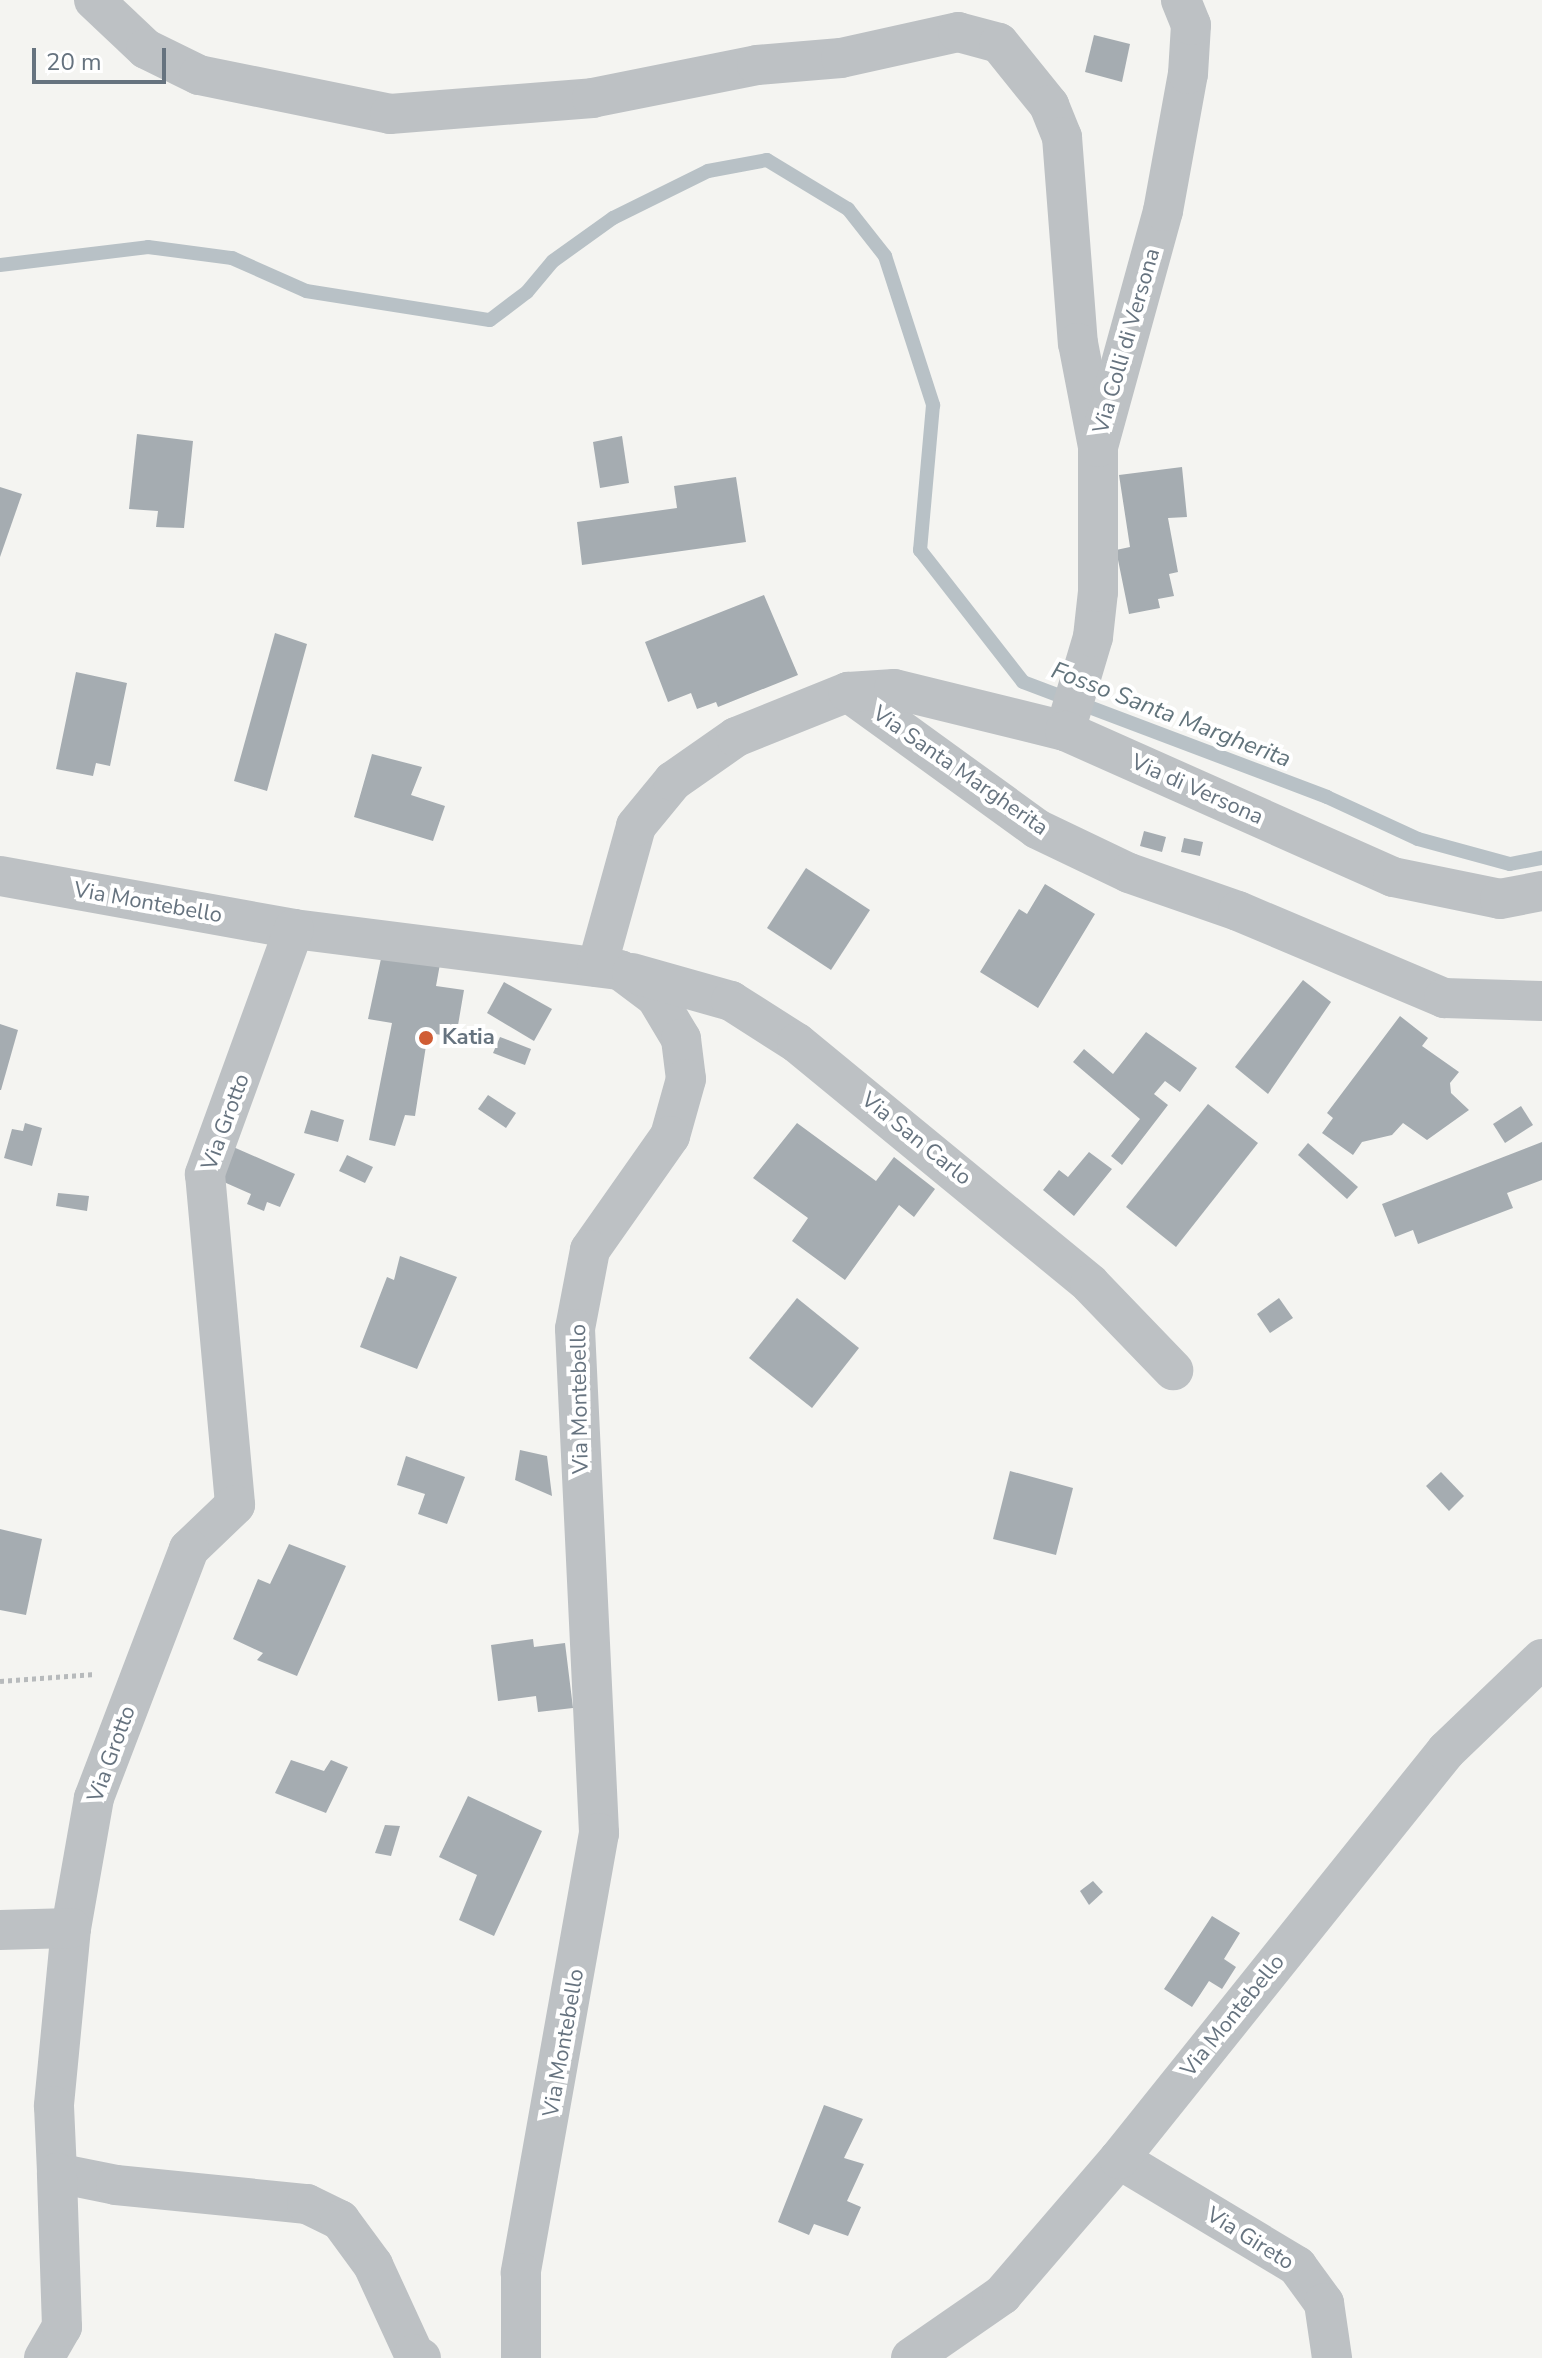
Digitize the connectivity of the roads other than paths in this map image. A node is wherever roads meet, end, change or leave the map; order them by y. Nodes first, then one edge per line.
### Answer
1 (94, 0) edge
2 (1181, 0) edge
3 (1098, 447) junction
4 (848, 692) junction
5 (1073, 706) junction
6 (0, 876) edge
7 (1542, 891) edge
8 (294, 929) junction
9 (608, 968) junction
10 (1542, 1001) edge
11 (1173, 1370) dead end
12 (1542, 1659) edge
13 (71, 1928) junction
14 (0, 1930) edge
15 (1119, 2159) junction
16 (57, 2173) junction
17 (515, 2356) edge
18 (44, 2358) edge
19 (421, 2358) edge
20 (911, 2358) edge
21 (1332, 2358) edge

1 - 3 street
2 - 3 street, Via Colli di Versona
3 - 5 street, Via Colli di Versona
4 - 5 street, Via di Versona
4 - 9 street
4 - 10 street, Via Santa Margherita
5 - 7 street, Via di Versona
6 - 8 street, Via Montebello
8 - 9 street, Via Montebello
8 - 13 street, Via Grotto
9 - 11 street, Via San Carlo
9 - 17 street, Via Montebello
12 - 15 street, Via Montebello
13 - 14 street
13 - 16 street, Via Grotto
15 - 20 street, Via Montebello
15 - 21 street, Via Gireto
16 - 18 street, Via Grotto
16 - 19 street

